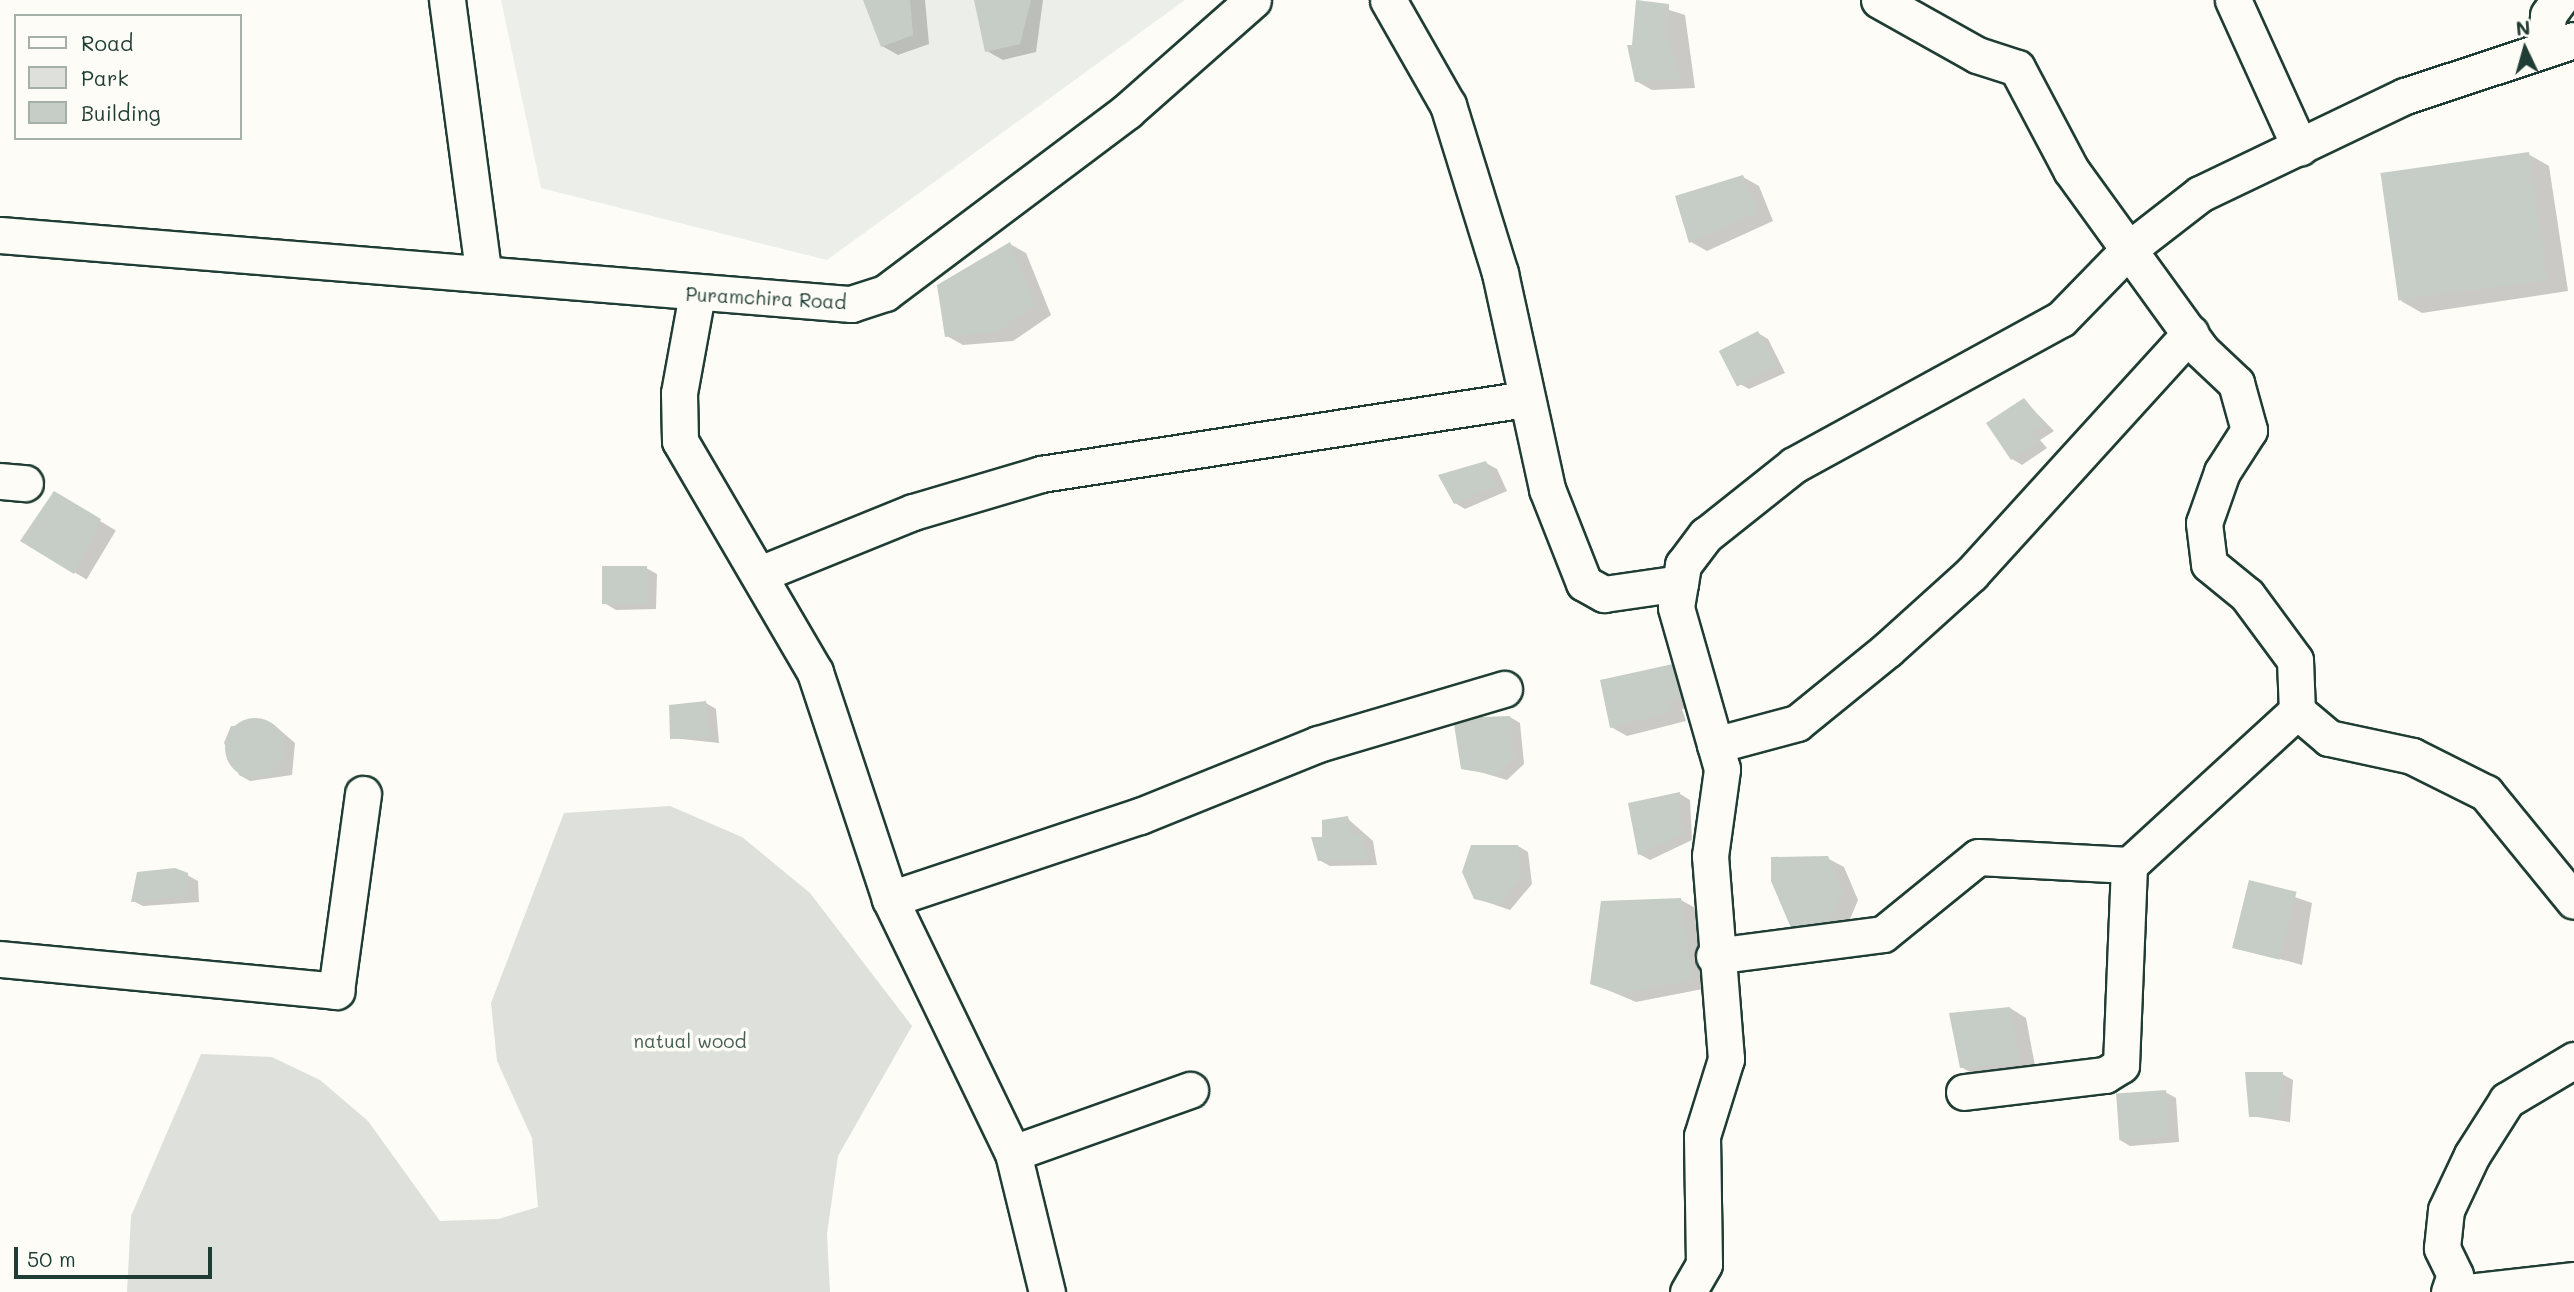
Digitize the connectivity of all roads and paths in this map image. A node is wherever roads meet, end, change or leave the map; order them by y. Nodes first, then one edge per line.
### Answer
1 (447, 0) edge
2 (1253, 0) edge
3 (1388, 0) edge
4 (1878, 0) edge
5 (2233, 0) edge
6 (2559, 0) edge
7 (2559, 45) edge
8 (2300, 148) junction
9 (0, 234) edge
10 (2129, 249) junction
11 (484, 271) junction
12 (697, 294) junction
13 (2190, 333) junction
14 (1524, 399) junction
15 (761, 574) junction
16 (1680, 583) junction
17 (1504, 689) dead end
18 (2297, 711) junction
19 (1715, 746) junction
20 (363, 794) dead end
21 (2129, 864) junction
22 (890, 899) junction
23 (2574, 901) edge
24 (1714, 956) junction
25 (0, 959) edge
26 (2574, 1060) edge
27 (1191, 1090) dead end
28 (1964, 1092) dead end
29 (1013, 1153) junction
30 (2574, 1280) edge
31 (1047, 1292) edge
32 (1688, 1292) edge
33 (2449, 1292) edge
34 (2468, 1292) edge

1 - 11 street
2 - 12 street, Puramchira Road
3 - 14 street
4 - 10 street
5 - 8 street
6 - 7 street
7 - 8 street
8 - 10 street
9 - 11 street, Puramchira Road
10 - 13 street
10 - 16 street
11 - 12 street, Puramchira Road
12 - 15 street
13 - 18 street
13 - 19 street
14 - 15 street
14 - 16 street
15 - 22 street
16 - 19 street
17 - 22 street
18 - 21 street
18 - 23 street
19 - 24 street
20 - 25 street
21 - 24 street
21 - 28 street
22 - 29 street
24 - 32 street
26 - 33 street
27 - 29 street
29 - 31 street
30 - 34 street

